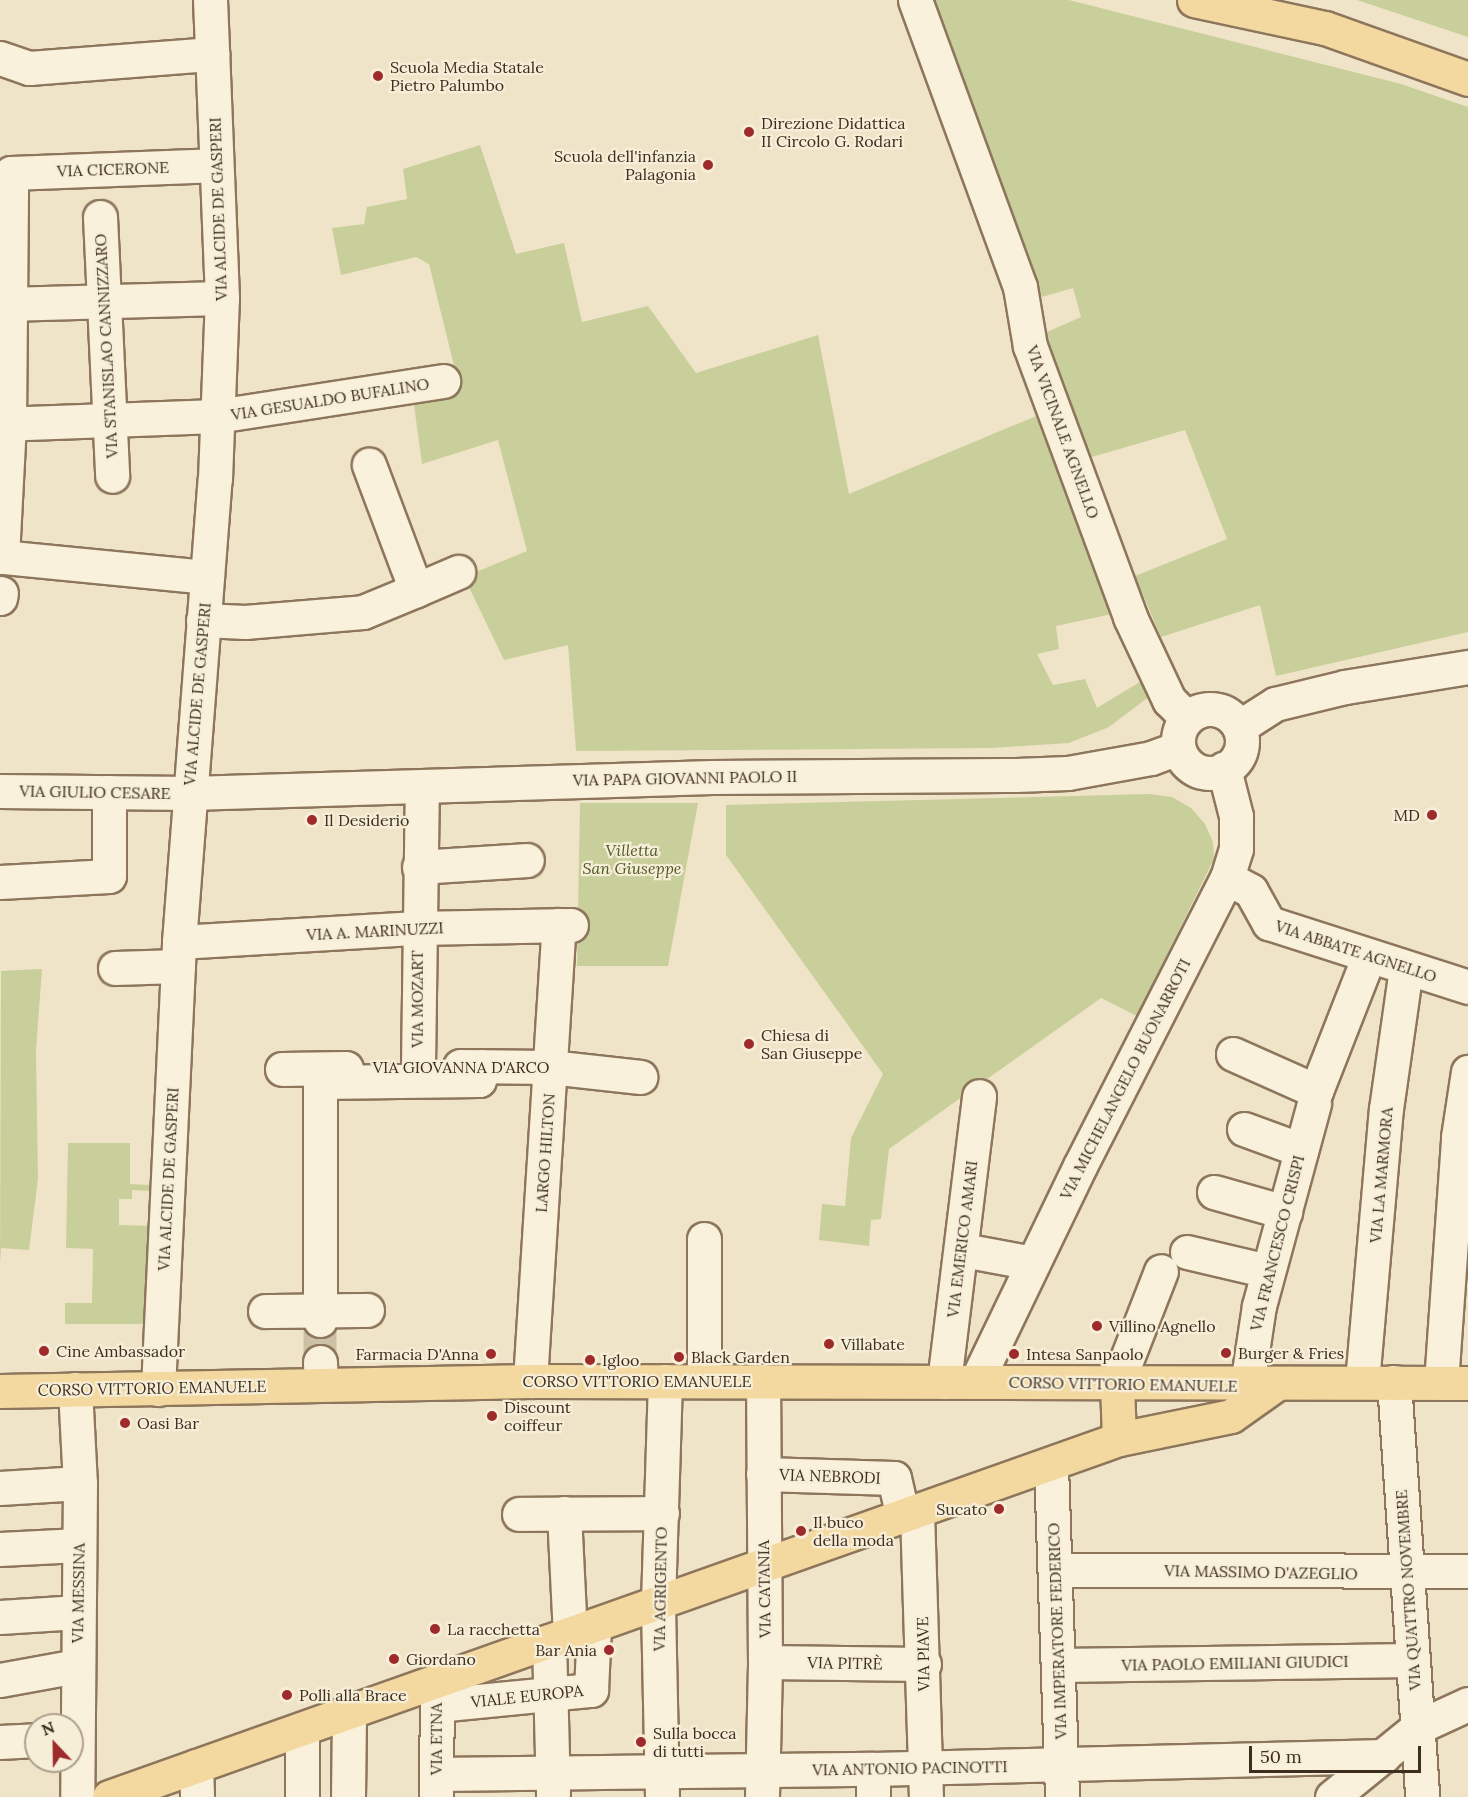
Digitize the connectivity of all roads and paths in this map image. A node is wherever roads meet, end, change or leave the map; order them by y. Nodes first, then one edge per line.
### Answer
1 (210, 0) edge
2 (915, 0) edge
3 (1194, 0) edge
4 (212, 54) junction
5 (0, 58) edge
6 (1468, 79) edge
7 (216, 165) junction
8 (100, 217) dead end
9 (222, 298) junction
10 (104, 301) junction
11 (9, 304) junction
12 (443, 381) dead end
13 (217, 416) junction
14 (108, 420) junction
15 (4, 424) edge
16 (369, 465) dead end
17 (112, 476) dead end
18 (458, 572) dead end
19 (207, 577) junction
20 (416, 590) junction
21 (203, 620) junction
22 (1468, 667) edge
23 (1239, 727) junction
24 (1182, 733) junction
25 (1224, 769) junction
26 (422, 788) junction
27 (0, 791) edge
28 (109, 792) junction
29 (190, 793) junction
30 (527, 860) dead end
31 (419, 867) junction
32 (1227, 878) junction
33 (0, 882) edge
34 (565, 925) joint
35 (417, 928) junction
36 (178, 954) junction
37 (1369, 956) junction
38 (115, 968) dead end
39 (1406, 968) junction
40 (1468, 987) edge
41 (1233, 1054) dead end
42 (418, 1066) junction
43 (481, 1066) junction
44 (550, 1067) junction
45 (282, 1069) dead end
46 (1468, 1072) edge
47 (640, 1077) dead end
48 (979, 1096) dead end
49 (1314, 1103) dead end
50 (1244, 1129) dead end
51 (1301, 1150) junction
52 (1214, 1192) dead end
53 (1285, 1212) junction
54 (704, 1239) dead end
55 (963, 1250) junction
56 (1188, 1252) dead end
57 (1033, 1263) junction
58 (1161, 1271) dead end
59 (1268, 1271) junction
60 (367, 1310) dead end
61 (266, 1311) dead end
62 (320, 1315) junction
63 (666, 1381) junction
64 (704, 1381) junction
65 (763, 1381) junction
66 (530, 1382) junction
67 (944, 1382) junction
68 (976, 1382) junction
69 (1362, 1382) junction
70 (1394, 1382) junction
71 (1454, 1383) edge
72 (1117, 1384) junction
73 (1261, 1385) junction
74 (75, 1389) junction
75 (159, 1389) junction
76 (0, 1391) edge
77 (1119, 1439) junction
78 (1051, 1464) junction
79 (763, 1474) junction
80 (80, 1483) junction
81 (0, 1488) edge
82 (564, 1513) junction
83 (662, 1513) junction
84 (519, 1514) dead end
85 (910, 1514) junction
86 (79, 1545) junction
87 (0, 1549) edge
88 (763, 1566) junction
89 (1055, 1570) junction
90 (1468, 1571) edge
91 (1406, 1574) junction
92 (658, 1603) junction
93 (78, 1612) junction
94 (0, 1617) edge
95 (571, 1634) junction
96 (1412, 1660) junction
97 (765, 1662) junction
98 (924, 1664) junction
99 (1058, 1665) junction
100 (77, 1666) junction
101 (0, 1680) edge
102 (437, 1693) junction
103 (551, 1694) junction
104 (1468, 1704) edge
105 (75, 1713) edge
106 (349, 1713) junction
107 (1418, 1727) junction
108 (302, 1729) junction
109 (24, 1741) edge
110 (0, 1742) edge
111 (1061, 1765) junction
112 (75, 1773) edge
113 (1371, 1775) edge
114 (196, 1782) edge
115 (925, 1782) edge
116 (762, 1783) edge
117 (873, 1783) edge
118 (662, 1784) edge
119 (436, 1786) edge
120 (553, 1786) edge
121 (76, 1797) edge
122 (109, 1797) edge
123 (302, 1797) edge
124 (348, 1797) edge
125 (1062, 1797) edge
126 (1332, 1797) edge
127 (1422, 1797) edge

1 - 4 street, VIA ALCIDE DE GASPERI
2 - 24 street, VIA VICINALE AGNELLO
3 - 6 main road
4 - 5 street
4 - 7 street, VIA ALCIDE DE GASPERI
7 - 9 street, VIA ALCIDE DE GASPERI
7 - 11 street, VIA CICERONE
8 - 10 street, VIA STANISLAO CANNIZZARO
9 - 10 street
9 - 13 street, VIA ALCIDE DE GASPERI
10 - 11 street
10 - 14 street, VIA STANISLAO CANNIZZARO
11 - 15 street
12 - 13 street, VIA GESUALDO BUFALINO
13 - 14 street, VIA GESUALDO BUFALINO
13 - 19 street, VIA ALCIDE DE GASPERI
14 - 15 street, VIA GESUALDO BUFALINO
14 - 17 street, VIA STANISLAO CANNIZZARO
15 - 19 street
16 - 20 street
18 - 20 street
19 - 21 street, VIA ALCIDE DE GASPERI
20 - 21 street
21 - 29 street, VIA ALCIDE DE GASPERI
22 - 23 street
23 - 24 street
23 - 25 street
24 - 25 street
24 - 26 street, VIA PAPA GIOVANNI PAOLO II
25 - 32 street, VIA MICHELANGELO BUONARROTI
26 - 29 street, VIA PAPA GIOVANNI PAOLO II
26 - 31 street, VIA MOZART
27 - 28 street, VIA GIULIO CESARE
28 - 29 street, VIA GIULIO CESARE
28 - 33 street
29 - 36 street, VIA ALCIDE DE GASPERI
30 - 31 street
31 - 35 street, VIA MOZART
32 - 37 street, VIA ABBATE AGNELLO
32 - 57 street, VIA MICHELANGELO BUONARROTI
34 - 35 street, VIA A. MARINUZZI
34 - 44 street, LARGO HILTON
35 - 36 street, VIA A. MARINUZZI
35 - 42 street, VIA MOZART
36 - 38 street, VIA A. MARINUZZI
36 - 75 street, VIA ALCIDE DE GASPERI
37 - 39 street, VIA ABBATE AGNELLO
37 - 41 street
39 - 40 street, VIA ABBATE AGNELLO
39 - 69 street, VIA LA MARMORA
42 - 43 street, VIA GIOVANNA D'ARCO
42 - 45 street, VIA GIOVANNA D'ARCO
43 - 44 street, VIA GIOVANNA D'ARCO
43 - 62 street
44 - 47 street, VIA GIOVANNA D'ARCO
44 - 66 street, LARGO HILTON
46 - 71 street
48 - 55 street, VIA EMERICO AMARI
49 - 51 street, VIA FRANCESCO CRISPI
50 - 51 street
51 - 53 street, VIA FRANCESCO CRISPI
52 - 53 street
53 - 59 street, VIA FRANCESCO CRISPI
54 - 64 street
55 - 57 street
55 - 67 street, VIA EMERICO AMARI
56 - 59 street
57 - 68 street, VIA MICHELANGELO BUONARROTI
58 - 72 street
59 - 73 street, VIA FRANCESCO CRISPI
60 - 62 street
61 - 62 street
63 - 64 main road, CORSO VITTORIO EMANUELE
63 - 66 main road, CORSO VITTORIO EMANUELE
63 - 83 street, VIA AGRIGENTO
64 - 65 main road, CORSO VITTORIO EMANUELE
65 - 67 main road, CORSO VITTORIO EMANUELE
65 - 79 street, VIA CATANIA
66 - 75 main road, CORSO VITTORIO EMANUELE
67 - 68 main road, CORSO VITTORIO EMANUELE
68 - 72 main road, CORSO VITTORIO EMANUELE
69 - 70 main road, CORSO VITTORIO EMANUELE
69 - 73 main road, CORSO VITTORIO EMANUELE
70 - 71 main road, CORSO VITTORIO EMANUELE
70 - 91 street, VIA QUATTRO NOVEMBRE
72 - 73 main road, CORSO VITTORIO EMANUELE
72 - 77 main road
73 - 77 main road
74 - 75 main road, CORSO VITTORIO EMANUELE
74 - 76 main road, CORSO VITTORIO EMANUELE
74 - 80 street, VIA MESSINA
77 - 78 main road
78 - 85 main road
78 - 89 street, VIA IMPERATORE FEDERICO
79 - 85 street, VIA NEBRODI
79 - 88 street, VIA CATANIA
80 - 81 street
80 - 86 street, VIA MESSINA
82 - 83 street
82 - 84 street
82 - 95 street
83 - 92 street, VIA AGRIGENTO
85 - 88 main road
85 - 98 street, VIA PIAVE
86 - 87 street
86 - 93 street, VIA MESSINA
88 - 92 main road
88 - 97 street, VIA CATANIA
89 - 91 street, VIA MASSIMO D'AZEGLIO
89 - 99 street, VIA IMPERATORE FEDERICO
90 - 91 street, VIA MASSIMO D'AZEGLIO
91 - 96 street, VIA QUATTRO NOVEMBRE
92 - 95 main road
92 - 118 street, VIA AGRIGENTO
93 - 94 street
93 - 100 street, VIA MESSINA
95 - 102 main road
95 - 103 street
95 - 103 street, VIALE EUROPA
96 - 99 street, VIA PAOLO EMILIANI GIUDICI
96 - 107 street, VIA QUATTRO NOVEMBRE
97 - 98 street, VIA PITRÈ
97 - 116 street, VIA CATANIA
98 - 115 street, VIA PIAVE
99 - 111 street, VIA IMPERATORE FEDERICO
100 - 101 street
100 - 105 street, VIA MESSINA
102 - 103 street, VIALE EUROPA
102 - 106 main road
102 - 119 street, VIA ETNA
103 - 120 street
104 - 107 street
106 - 108 main road
106 - 124 street
107 - 113 street
107 - 127 street, VIA QUATTRO NOVEMBRE
108 - 114 main road
108 - 123 street
109 - 110 street
111 - 113 street, VIA ANTONIO PACINOTTI
111 - 115 street, VIA ANTONIO PACINOTTI
111 - 125 street, VIA IMPERATORE FEDERICO
112 - 121 street, VIA MESSINA
113 - 126 street
114 - 122 main road
115 - 117 street, VIA ANTONIO PACINOTTI
116 - 117 street, VIA ANTONIO PACINOTTI
116 - 118 street, VIA ANTONIO PACINOTTI
118 - 120 street, VIA ANTONIO PACINOTTI
119 - 120 street, VIA ANTONIO PACINOTTI

